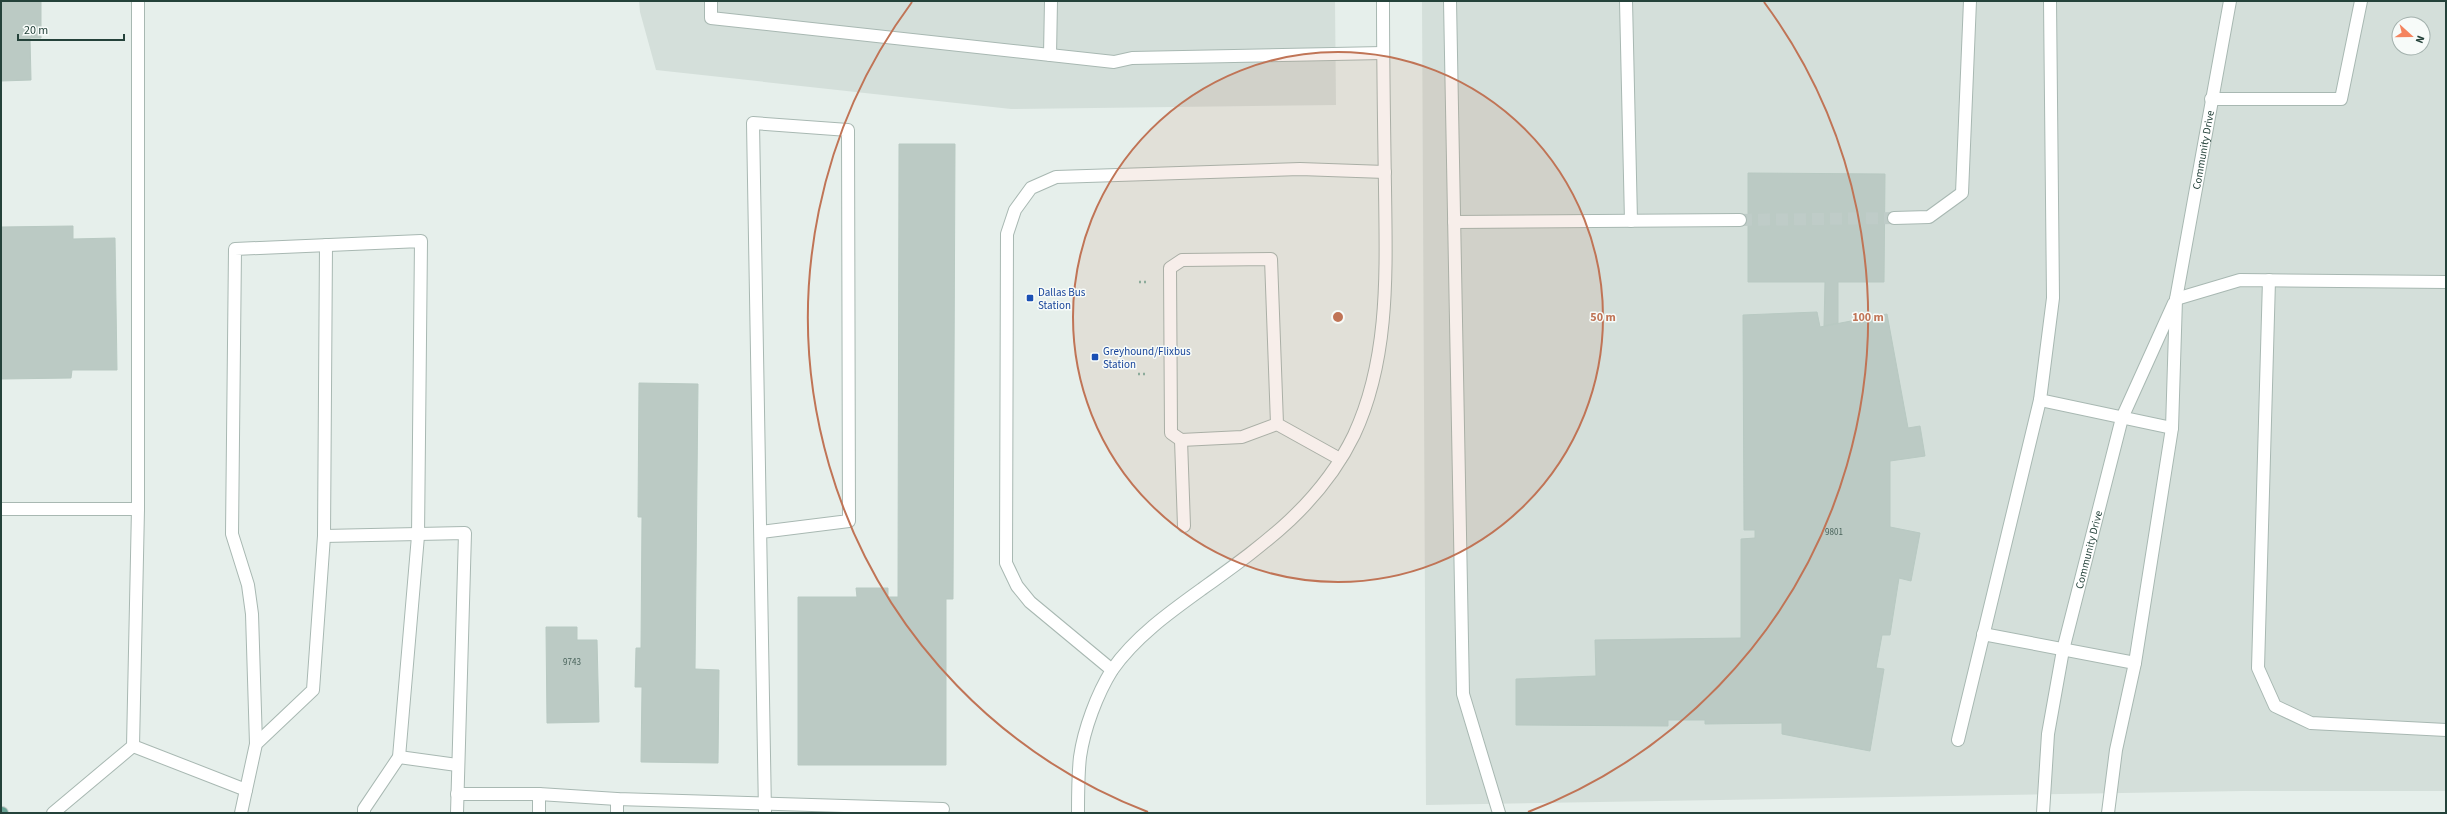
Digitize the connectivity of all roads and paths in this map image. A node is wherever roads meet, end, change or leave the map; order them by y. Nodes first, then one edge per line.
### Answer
1 (138, 1) edge
2 (711, 1) edge
3 (1051, 1) edge
4 (1383, 1) edge
5 (1450, 1) edge
6 (1626, 1) edge
7 (1970, 1) edge
8 (2050, 1) edge
9 (2230, 1) edge
10 (2361, 1) edge
11 (1383, 53) junction
12 (1050, 55) junction
13 (2211, 99) junction
14 (1385, 172) junction
15 (1894, 218) tunnel mouth
16 (1740, 220) tunnel mouth
17 (1631, 221) junction
18 (1454, 222) junction
19 (326, 245) junction
20 (2269, 280) junction
21 (2446, 282) edge
22 (2176, 299) junction
23 (2040, 400) junction
24 (2122, 418) junction
25 (1278, 424) junction
26 (2172, 428) junction
27 (1181, 440) junction
28 (1340, 459) junction
29 (138, 509) junction
30 (1, 510) edge
31 (1184, 526) dead end
32 (761, 532) junction
33 (324, 536) junction
34 (418, 536) junction
35 (1984, 634) junction
36 (2063, 650) junction
37 (2135, 663) junction
38 (1112, 670) junction
39 (2446, 730) edge
40 (1958, 740) dead end
41 (256, 744) junction
42 (133, 746) junction
43 (399, 757) junction
44 (457, 765) junction
45 (246, 790) junction
46 (457, 794) junction
47 (539, 794) junction
48 (617, 800) junction
49 (764, 809) edge
50 (943, 809) dead end
51 (53, 813) edge
52 (241, 813) edge
53 (364, 813) edge
54 (457, 813) edge
55 (539, 813) edge
56 (617, 813) edge
57 (1078, 813) edge
58 (1499, 813) edge
59 (2043, 813) edge
60 (2108, 813) edge

1 - 29 street
2 - 12 street
3 - 12 street
4 - 11 street
5 - 18 street
6 - 17 street
7 - 15 street
8 - 23 street
9 - 13 street, Community Drive
10 - 13 street
11 - 12 street
11 - 14 street
13 - 22 street, Community Drive
14 - 28 street
14 - 38 street
16 - 17 street
17 - 18 street
18 - 58 street
19 - 33 street
19 - 34 street
19 - 41 street
20 - 21 street
20 - 22 street
20 - 39 street
22 - 24 street, Community Drive
22 - 26 street, Community Drive
23 - 24 street
23 - 35 street
24 - 26 street
24 - 36 street, Community Drive
25 - 27 street
25 - 27 street
25 - 28 street
26 - 37 street, Community Drive
27 - 31 street
28 - 38 street
29 - 30 street
29 - 42 street
32 - 32 street
32 - 49 street
33 - 34 street
33 - 41 street
34 - 43 street
34 - 44 street
35 - 36 street
35 - 40 street
36 - 37 street
36 - 59 street, Community Drive
37 - 60 street, Community Drive
38 - 57 street
41 - 45 street
42 - 45 street
42 - 51 street
43 - 44 street
43 - 53 street
44 - 46 street
45 - 52 street
46 - 47 street
46 - 54 street
47 - 48 street
47 - 55 street
48 - 49 street
48 - 56 street
49 - 50 street

